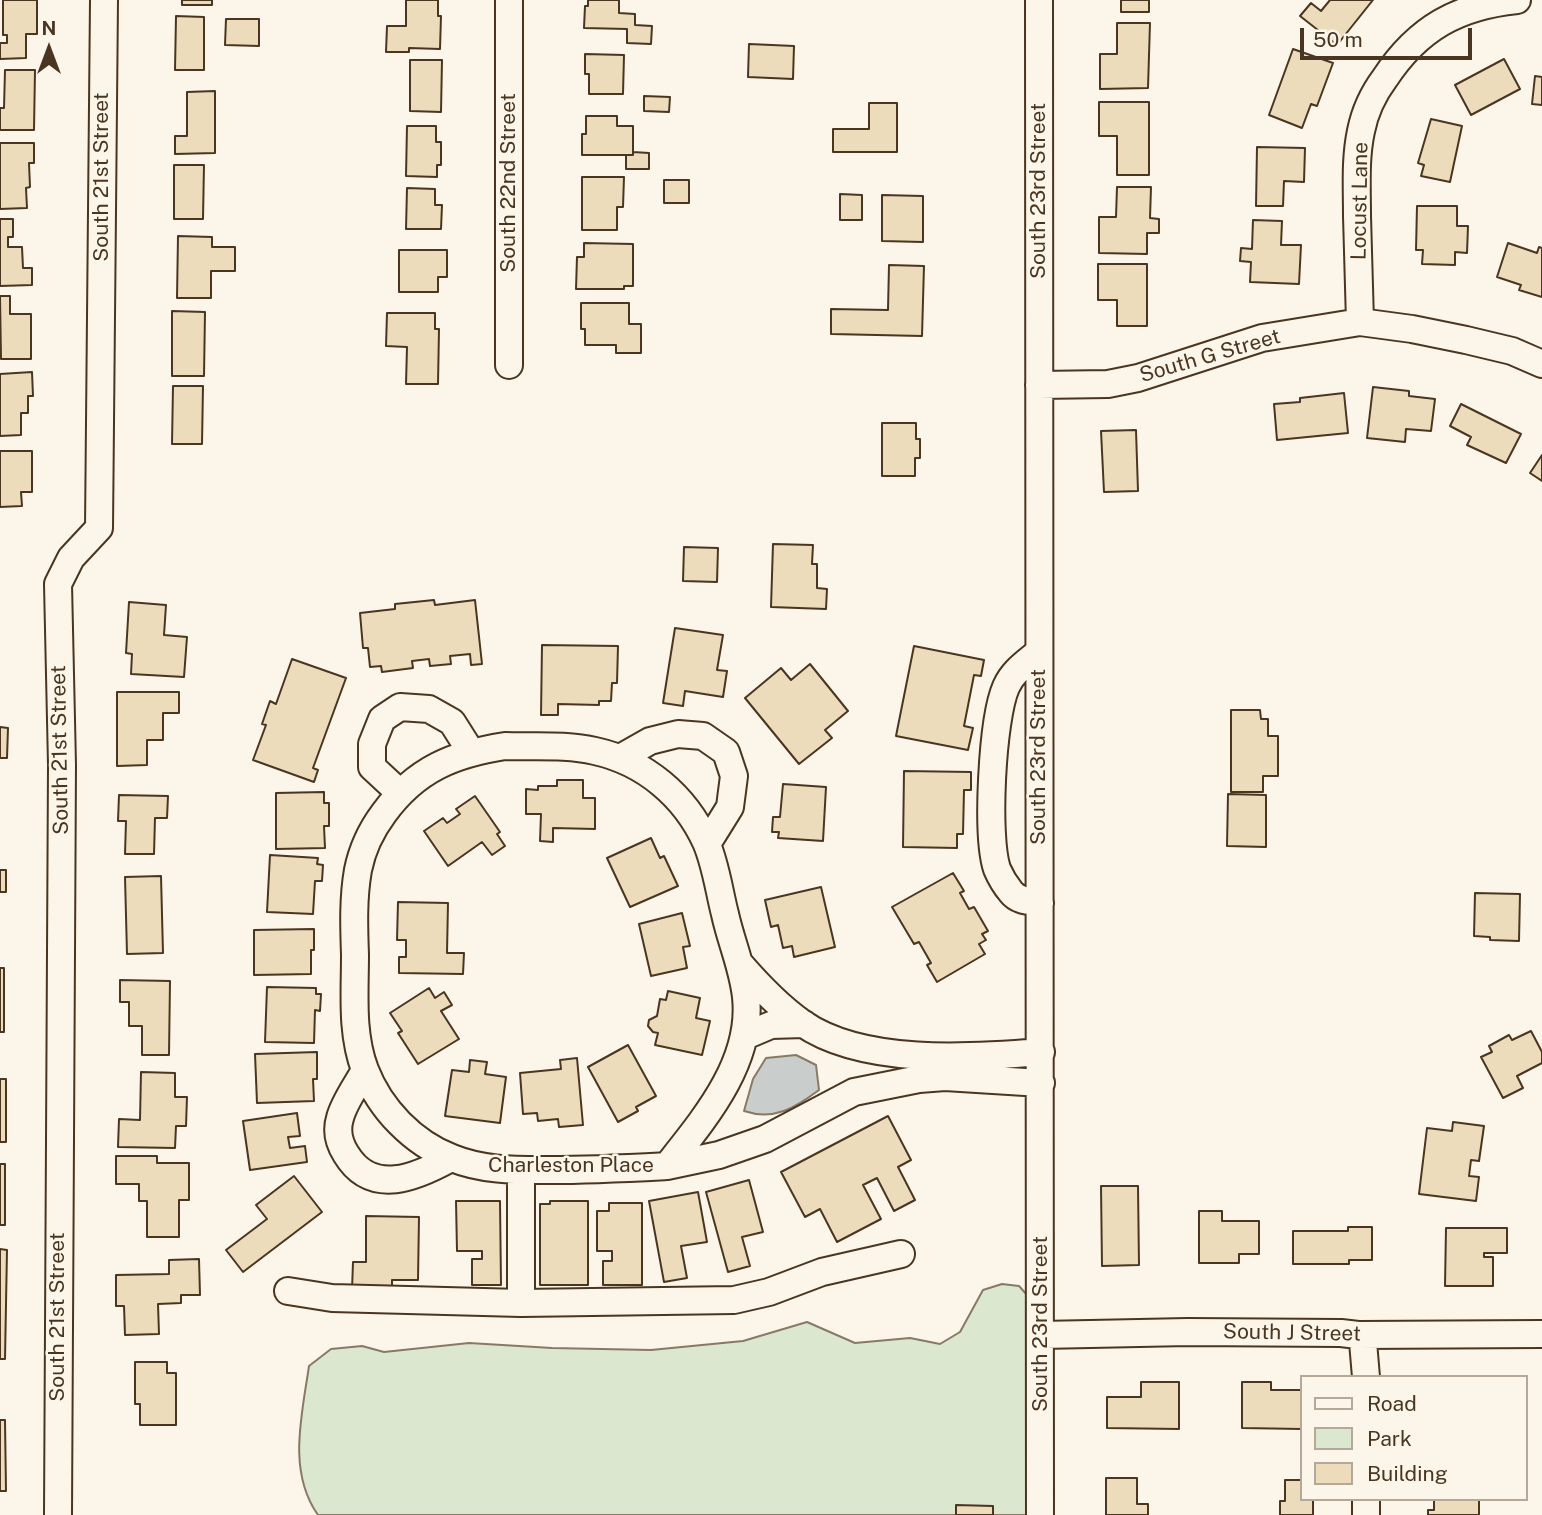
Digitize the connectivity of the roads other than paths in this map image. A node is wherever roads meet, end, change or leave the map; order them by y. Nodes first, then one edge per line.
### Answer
1 (104, 0) edge
2 (509, 0) edge
3 (1039, 0) edge
4 (1517, 0) edge
5 (1360, 322) junction
6 (1542, 364) edge
7 (509, 365) dead end
8 (1039, 385) junction
9 (1039, 652) junction
10 (471, 752) junction
11 (620, 758) junction
12 (400, 793) junction
13 (707, 844) junction
14 (1040, 903) junction
15 (739, 963) junction
16 (804, 1024) junction
17 (745, 1036) junction
18 (841, 1043) junction
19 (1041, 1052) junction
20 (365, 1070) junction
21 (1041, 1083) junction
22 (854, 1092) junction
23 (451, 1158) junction
24 (667, 1166) junction
25 (521, 1170) junction
26 (901, 1254) dead end
27 (288, 1291) dead end
28 (521, 1303) junction
29 (1542, 1334) edge
30 (1041, 1335) junction
31 (1358, 1335) junction
32 (1366, 1375) edge
33 (58, 1515) edge
34 (1040, 1515) edge

1 - 33 street, South 21st Street
2 - 7 street, South 22nd Street
3 - 8 street, South 23rd Street
4 - 5 street, Locust Lane
5 - 6 street, South G Street
5 - 8 street, South G Street
8 - 9 street, South 23rd Street
9 - 14 street, South 23rd Street
9 - 14 street
10 - 11 street, Charleston Place
10 - 12 street, Charleston Place
10 - 12 street
11 - 13 street, Charleston Place
11 - 13 street
12 - 20 street, Charleston Place
13 - 15 street, Charleston Place
14 - 19 street, South 23rd Street
15 - 16 street, Charleston Place
15 - 17 street, Charleston Place
16 - 17 street
16 - 18 street, Charleston Place
17 - 24 street, Charleston Place
18 - 19 street, Charleston Place
18 - 22 street
19 - 21 street, South 23rd Street
20 - 23 street, Charleston Place
20 - 23 street
21 - 22 street, Charleston Place
21 - 30 street, South 23rd Street
22 - 24 street, Charleston Place
23 - 25 street, Charleston Place
24 - 25 street, Charleston Place
25 - 28 street
26 - 28 street
27 - 28 street
29 - 31 street, South J Street
30 - 31 street, South J Street
30 - 34 street, South 23rd Street
31 - 32 street

